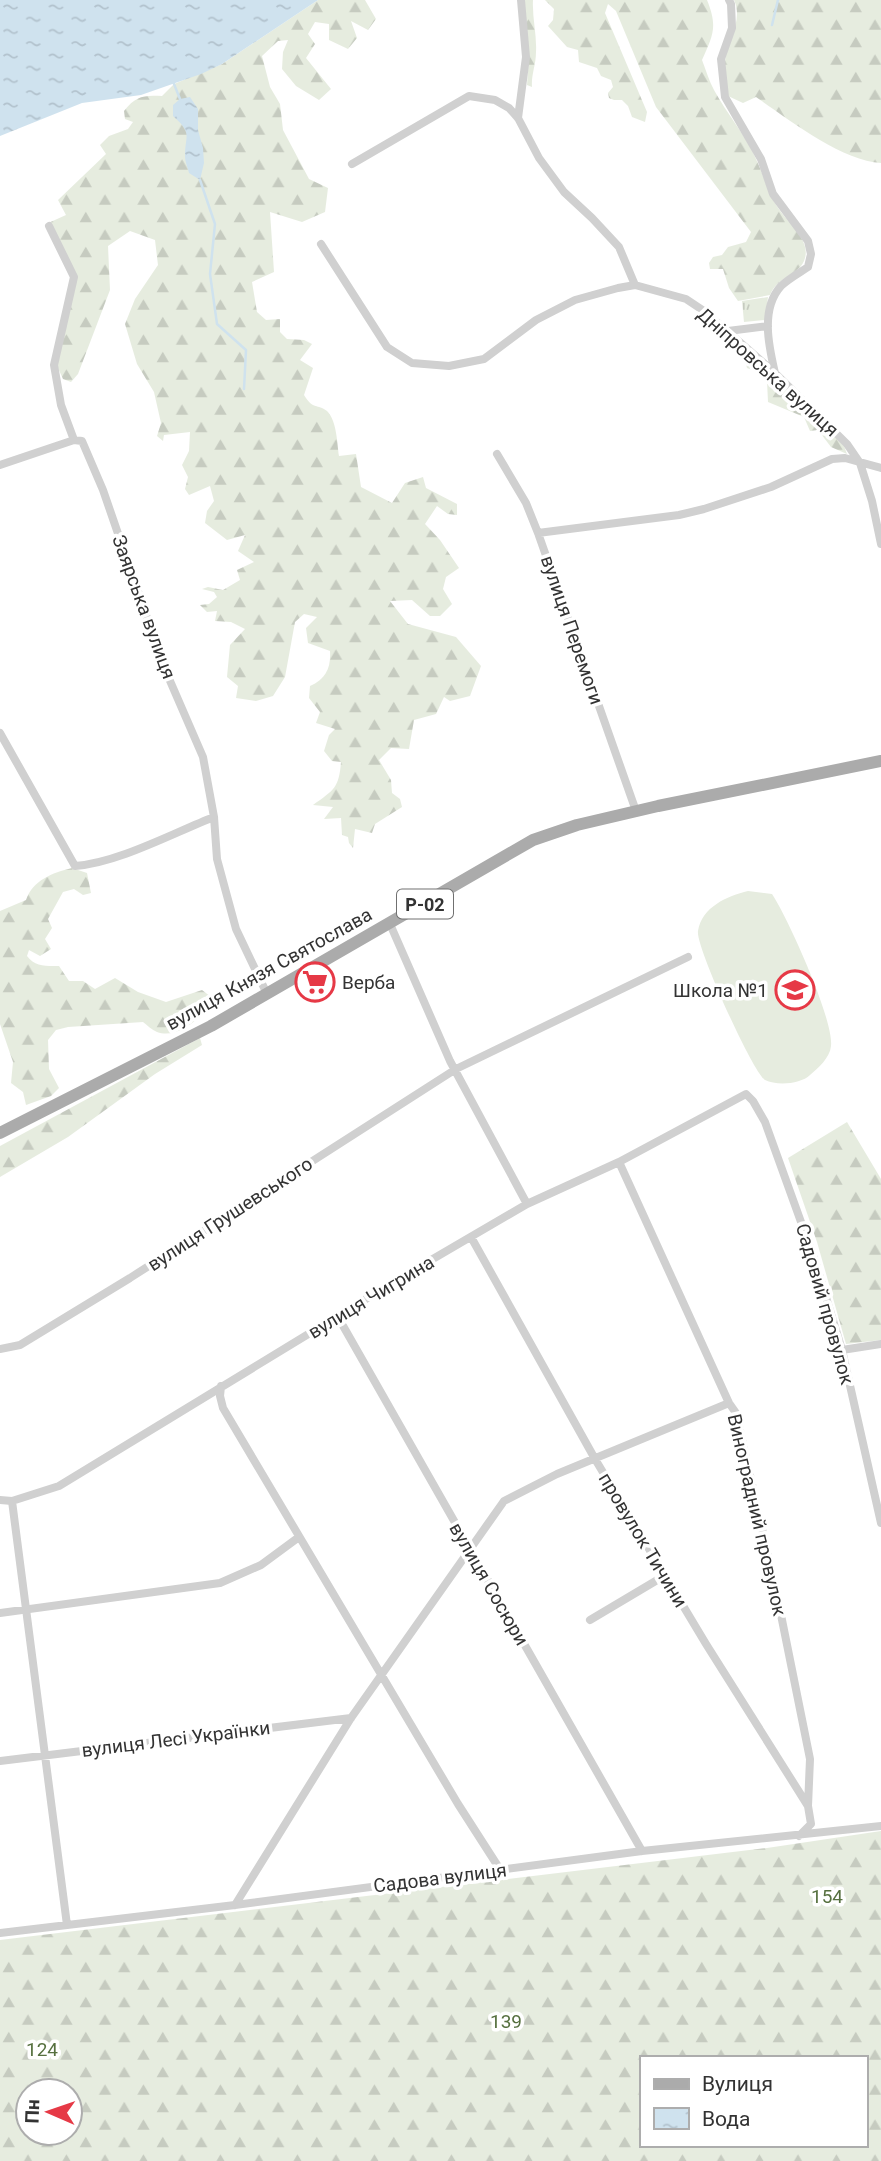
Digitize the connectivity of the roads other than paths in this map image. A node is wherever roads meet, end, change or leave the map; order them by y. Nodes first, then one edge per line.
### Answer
1 (521, 0) edge
2 (729, 0) edge
3 (518, 118) junction
4 (352, 164) dead end
5 (49, 226) dead end
6 (321, 244) dead end
7 (635, 285) junction
8 (768, 326) junction
9 (728, 331) junction
10 (775, 373) junction
11 (74, 440) junction
12 (497, 454) dead end
13 (860, 463) junction
14 (0, 465) edge
15 (881, 468) edge
16 (538, 533) junction
17 (881, 544) edge
18 (0, 733) edge
19 (881, 761) edge
20 (636, 811) junction
21 (214, 817) junction
22 (390, 924) junction
23 (688, 957) dead end
24 (267, 994) junction
25 (456, 1069) junction
26 (746, 1094) joint
27 (0, 1133) edge
28 (619, 1162) junction
29 (527, 1204) junction
30 (471, 1237) junction
31 (338, 1317) junction
32 (881, 1344) edge
33 (0, 1349) edge
34 (842, 1350) junction
35 (221, 1386) junction
36 (729, 1403) junction
37 (595, 1459) junction
38 (0, 1500) edge
39 (12, 1501) junction
40 (881, 1523) edge
41 (299, 1537) junction
42 (470, 1550) junction
43 (664, 1576) junction
44 (26, 1609) junction
45 (0, 1613) edge
46 (590, 1620) dead end
47 (382, 1674) junction
48 (351, 1718) junction
49 (44, 1755) junction
50 (0, 1761) edge
51 (808, 1807) junction
52 (881, 1826) edge
53 (799, 1836) junction
54 (642, 1851) junction
55 (501, 1871) junction
56 (235, 1905) junction
57 (67, 1925) junction
58 (0, 1933) edge

1 - 3 street
2 - 8 street
3 - 4 street
3 - 7 street
5 - 11 street, Заярська вулиця
6 - 7 street
7 - 9 street, Дніпровська вулиця
8 - 9 street
8 - 10 street
9 - 10 street, Дніпровська вулиця
10 - 13 street, Дніпровська вулиця
11 - 14 street
11 - 21 street, Заярська вулиця
12 - 16 street, вулиця Перемоги
13 - 15 street
13 - 16 street
13 - 17 street, Дніпровська вулиця
16 - 20 street, вулиця Перемоги
18 - 21 street
19 - 20 main road, вулиця Князя Святослава / Р-02
20 - 22 main road, вулиця Князя Святослава / Р-02
21 - 24 street, Заярська вулиця
22 - 24 main road, вулиця Князя Святослава / Р-02
22 - 25 street
23 - 25 street, вулиця Грушевського
24 - 27 main road, вулиця Князя Святослава / Р-02
25 - 29 street
25 - 33 street, вулиця Грушевського
26 - 28 street, вулиця Чигрина
26 - 34 street, Садовий провулок
28 - 29 street, вулиця Чигрина
28 - 36 street, Виноградний провулок
29 - 30 street, вулиця Чигрина
30 - 31 street, вулиця Чигрина
30 - 37 street, провулок Тичини
31 - 35 street, вулиця Чигрина
31 - 42 street, вулиця Сосюри
32 - 34 street
34 - 40 street, Садовий провулок
35 - 39 street, вулиця Чигрина
35 - 41 street
36 - 37 street
36 - 51 street, Виноградний провулок
37 - 42 street
37 - 43 street, провулок Тичини
38 - 39 street, вулиця Чигрина
39 - 44 street
41 - 44 street
41 - 47 street
42 - 47 street
42 - 54 street, вулиця Сосюри
43 - 46 street
43 - 51 street, провулок Тичини
44 - 45 street
44 - 49 street
47 - 48 street
47 - 55 street
48 - 49 street, вулиця Лесі Українки
48 - 56 street
49 - 50 street, вулиця Лесі Українки
49 - 57 street
51 - 53 street
52 - 53 street, Садова вулиця
53 - 54 street, Садова вулиця
54 - 55 street, Садова вулиця
55 - 56 street, Садова вулиця
56 - 57 street, Садова вулиця
57 - 58 street, Садова вулиця

